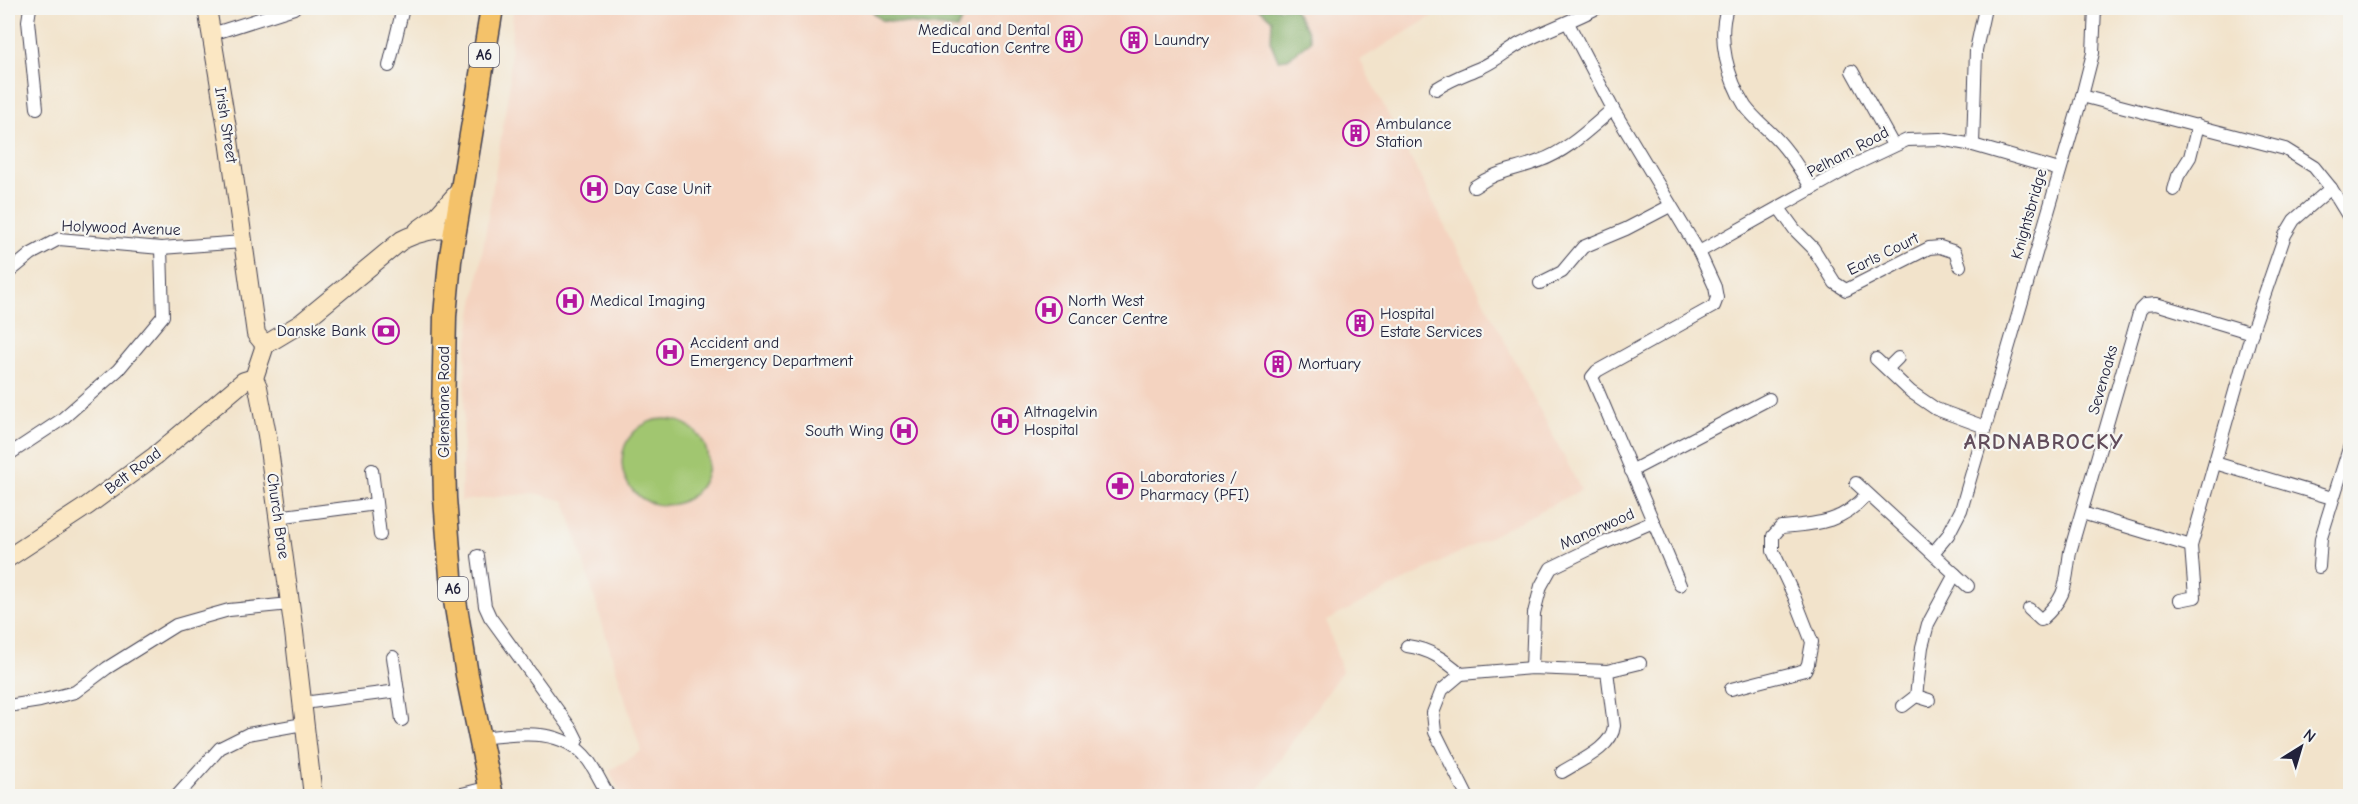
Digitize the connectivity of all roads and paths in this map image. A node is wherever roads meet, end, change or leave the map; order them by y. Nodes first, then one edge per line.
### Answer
1 (30, 8) edge
2 (207, 8) edge
3 (294, 8) edge
4 (403, 8) edge
5 (492, 8) edge
6 (1597, 8) edge
7 (1727, 8) edge
8 (1985, 8) edge
9 (2095, 8) edge
10 (1568, 23) junction
11 (212, 34) junction
12 (389, 66) dead end
13 (1852, 71) dead end
14 (1436, 88) dead end
15 (2082, 96) junction
16 (37, 108) dead end
17 (1613, 109) junction
18 (2198, 125) junction
19 (1893, 145) junction
20 (1973, 145) junction
21 (2059, 170) junction
22 (1474, 187) dead end
23 (462, 188) junction
24 (2331, 188) junction
25 (1812, 189) junction
26 (2174, 190) dead end
27 (1670, 206) junction
28 (1779, 208) junction
29 (2350, 219) edge
30 (456, 229) junction
31 (414, 233) junction
32 (243, 242) junction
33 (161, 248) junction
34 (1699, 252) junction
35 (1960, 266) dead end
36 (8, 273) edge
37 (1540, 282) dead end
38 (2252, 333) junction
39 (265, 345) junction
40 (1898, 358) dead end
41 (1876, 359) dead end
42 (1888, 368) junction
43 (254, 378) junction
44 (1769, 399) dead end
45 (1985, 427) junction
46 (2350, 445) edge
47 (8, 455) edge
48 (2215, 463) junction
49 (372, 470) dead end
50 (1631, 471) junction
51 (1856, 483) dead end
52 (1867, 494) junction
53 (2332, 498) junction
54 (376, 504) junction
55 (2082, 513) junction
56 (277, 517) junction
57 (1653, 522) junction
58 (380, 535) dead end
59 (2191, 546) junction
60 (1933, 553) junction
61 (478, 556) dead end
62 (8, 558) edge
63 (2319, 567) dead end
64 (1954, 574) junction
65 (1680, 585) dead end
66 (1968, 586) dead end
67 (2180, 600) dead end
68 (290, 604) junction
69 (2029, 609) dead end
70 (1407, 646) dead end
71 (393, 657) dead end
72 (1640, 663) dead end
73 (1532, 668) junction
74 (1607, 671) junction
75 (1461, 674) junction
76 (1731, 689) dead end
77 (398, 691) junction
78 (1916, 696) junction
79 (1929, 700) dead end
80 (303, 704) junction
81 (8, 706) edge
82 (1903, 706) dead end
83 (402, 720) dead end
84 (303, 724) junction
85 (480, 738) junction
86 (573, 746) junction
87 (1562, 772) dead end
88 (491, 792) edge
89 (177, 796) edge
90 (313, 796) edge
91 (454, 796) edge
92 (609, 796) edge
93 (1467, 796) edge

1 - 16 street
2 - 11 main road, Irish Street
3 - 11 street
4 - 12 street
5 - 23 highway, Glenshane Road / A6
6 - 10 street
7 - 25 street
8 - 20 street
9 - 15 street, Knightsbridge
10 - 14 street
10 - 17 street
11 - 32 main road, Irish Street
13 - 19 street
15 - 18 street
15 - 21 street, Knightsbridge
17 - 22 street
17 - 27 street
18 - 24 street
18 - 26 street
19 - 20 street, Pelham Road
19 - 25 street, Pelham Road
20 - 21 street, Pelham Road
21 - 45 street, Knightsbridge
23 - 30 highway, Glenshane Road / A6
23 - 31 main road
24 - 29 street
24 - 38 street
25 - 28 street, Pelham Road
27 - 34 street
27 - 37 street
28 - 34 street, Pelham Road
28 - 35 street, Earls Court
30 - 31 main road
30 - 85 highway, Glenshane Road / A6
31 - 39 main road
32 - 33 street, Holywood Avenue
32 - 39 main road
33 - 36 street, Holywood Avenue
33 - 47 street
34 - 50 street
38 - 48 street
38 - 55 street, Sevenoaks
39 - 43 main road
40 - 42 street
41 - 42 street
42 - 45 street
43 - 56 main road, Church Brae
43 - 62 main road, Belt Road
44 - 50 street
45 - 60 street, Knightsbridge
46 - 53 street
48 - 53 street
48 - 59 street
49 - 54 street
50 - 57 street
51 - 52 street
52 - 60 street
52 - 76 street
53 - 63 street
54 - 56 street
54 - 58 street
55 - 59 street
55 - 69 street, Sevenoaks
56 - 68 main road, Church Brae
57 - 65 street
57 - 73 street, Manorwood
59 - 67 street
60 - 64 street
61 - 86 street
64 - 66 street
64 - 78 street
68 - 80 main road, Church Brae
68 - 81 street
70 - 75 street
71 - 77 street
72 - 74 street
73 - 74 street
73 - 75 street
74 - 87 street
75 - 93 street
77 - 80 street
77 - 83 street
78 - 79 street
78 - 82 street
80 - 84 main road, Church Brae
84 - 89 street
84 - 90 main road, Church Brae
85 - 86 street
85 - 88 highway, Glenshane Road / A6
86 - 92 street
88 - 91 street

